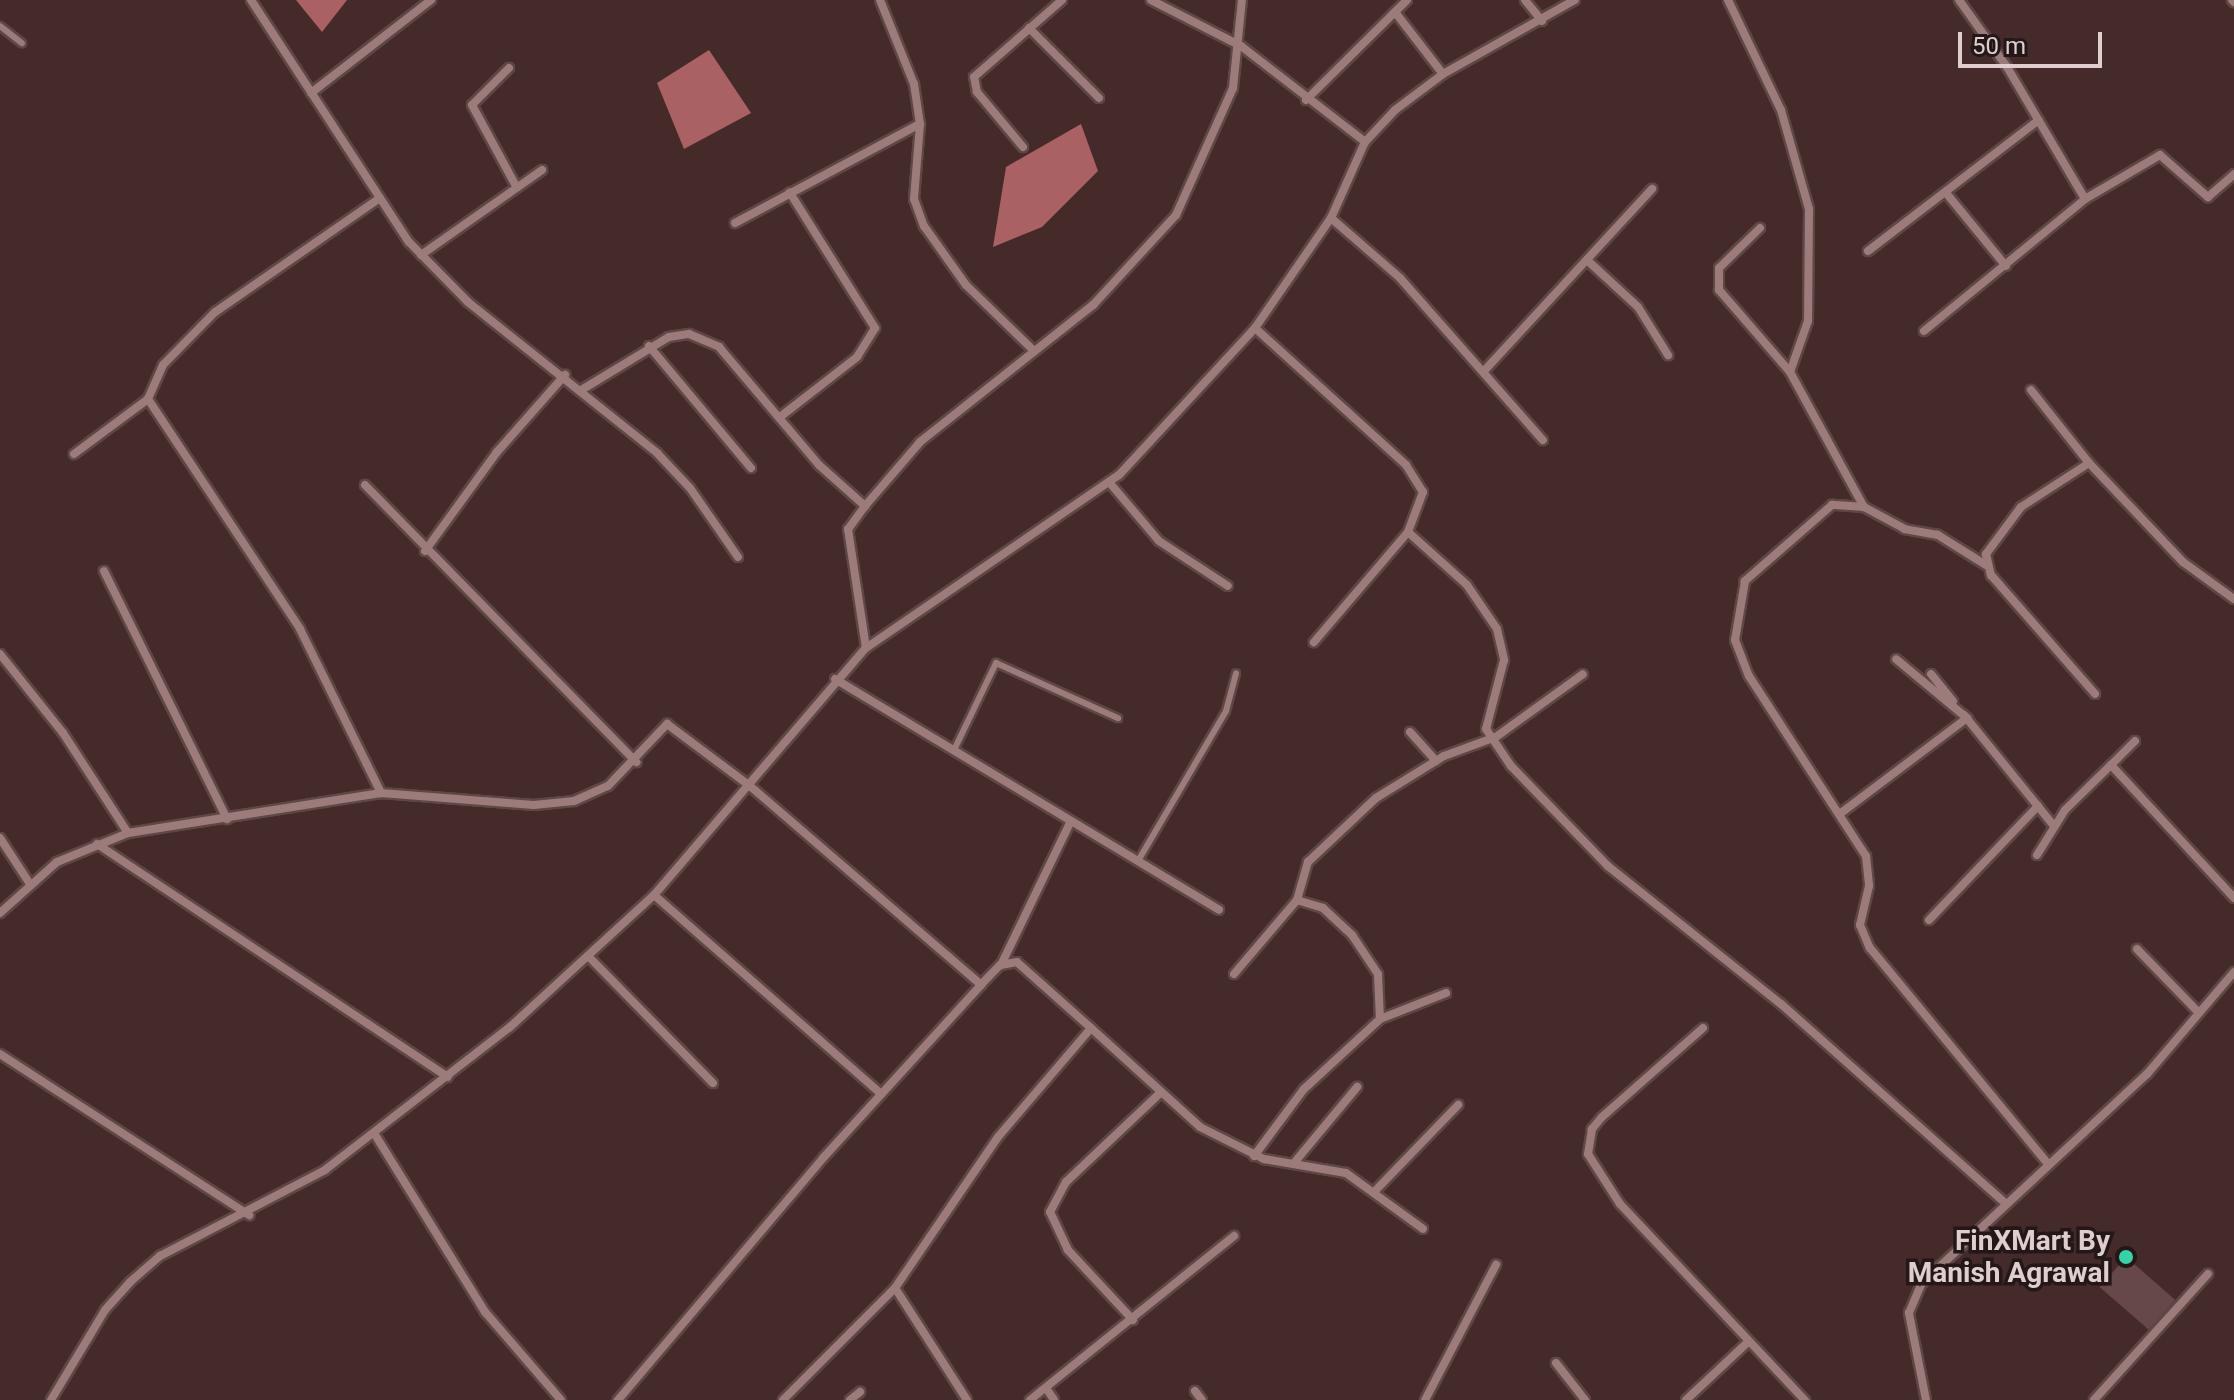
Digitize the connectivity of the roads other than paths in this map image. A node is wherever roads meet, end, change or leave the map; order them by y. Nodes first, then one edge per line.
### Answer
1 (251, 0) edge
2 (431, 0) edge
3 (880, 0) edge
4 (1062, 0) edge
5 (1151, 0) edge
6 (1242, 0) edge
7 (1407, 0) edge
8 (1525, 0) edge
9 (1575, 0) edge
10 (1728, 0) edge
11 (1959, 0) edge
12 (1395, 12) junction
13 (1542, 21) junction
14 (0, 26) edge
15 (1029, 28) junction
16 (22, 43) dead end
17 (1241, 46) junction
18 (509, 68) dead end
19 (1443, 74) junction
20 (311, 93) junction
21 (1099, 98) dead end
22 (1306, 100) junction
23 (2039, 120) junction
24 (920, 124) junction
25 (1365, 142) junction
26 (1023, 147) dead end
27 (542, 170) dead end
28 (2234, 174) edge
29 (517, 188) junction
30 (1652, 189) dead end
31 (790, 193) junction
32 (1947, 194) junction
33 (2085, 199) junction
34 (377, 200) junction
35 (1331, 218) junction
36 (735, 223) dead end
37 (1760, 228) dead end
38 (1868, 251) dead end
39 (421, 255) junction
40 (1587, 260) junction
41 (2006, 266) junction
42 (1255, 328) junction
43 (1924, 331) dead end
44 (649, 346) junction
45 (1034, 351) junction
46 (1668, 355) dead end
47 (1484, 371) junction
48 (1790, 372) junction
49 (565, 375) junction
50 (583, 389) junction
51 (2031, 390) dead end
52 (148, 399) junction
53 (780, 417) junction
54 (1543, 440) dead end
55 (74, 454) dead end
56 (2089, 463) junction
57 (751, 468) dead end
58 (1109, 482) junction
59 (365, 485) dead end
60 (865, 506) junction
61 (1864, 507) junction
62 (1408, 532) junction
63 (425, 551) junction
64 (738, 557) dead end
65 (1986, 565) junction
66 (104, 571) dead end
67 (1228, 586) dead end
68 (2234, 599) edge
69 (1314, 642) dead end
70 (866, 648) junction
71 (0, 654) edge
72 (1896, 659) dead end
73 (1236, 673) dead end
74 (1583, 674) dead end
75 (1931, 674) dead end
76 (835, 679) junction
77 (2095, 694) dead end
78 (1118, 718) dead end
79 (1967, 718) junction
80 (1410, 732) dead end
81 (1490, 739) junction
82 (2135, 741) dead end
83 (954, 750) junction
84 (1436, 761) junction
85 (636, 762) junction
86 (2111, 765) junction
87 (750, 786) junction
88 (381, 793) junction
89 (2038, 806) junction
90 (1841, 813) junction
91 (227, 819) junction
92 (1071, 821) junction
93 (2053, 825) junction
94 (128, 833) junction
95 (0, 838) edge
96 (97, 844) junction
97 (2037, 855) dead end
98 (1138, 861) junction
99 (30, 884) junction
100 (654, 895) junction
101 (2234, 898) edge
102 (1297, 900) junction
103 (1219, 910) dead end
104 (0, 913) edge
105 (1929, 920) dead end
106 (2137, 949) dead end
107 (591, 959) junction
108 (1000, 965) junction
109 (2234, 972) edge
110 (1234, 974) dead end
111 (981, 985) junction
112 (1446, 993) dead end
113 (2199, 1013) junction
114 (1380, 1019) junction
115 (1091, 1028) junction
116 (1703, 1028) dead end
117 (0, 1054) edge
118 (448, 1077) junction
119 (713, 1083) dead end
120 (1357, 1087) dead end
121 (881, 1094) junction
122 (1158, 1095) junction
123 (1458, 1105) dead end
124 (374, 1133) junction
125 (1254, 1156) junction
126 (1294, 1163) junction
127 (2048, 1164) junction
128 (1375, 1191) junction
129 (2004, 1202) junction
130 (249, 1215) junction
131 (1423, 1229) dead end
132 (1234, 1236) dead end
133 (1496, 1265) dead end
134 (2208, 1274) dead end
135 (895, 1288) junction
136 (1133, 1320) junction
137 (1749, 1341) junction
138 (1556, 1363) dead end
139 (1046, 1388) junction
140 (1195, 1391) dead end
141 (860, 1392) dead end
142 (51, 1400) edge
143 (561, 1400) edge
144 (618, 1400) edge
145 (783, 1400) edge
146 (850, 1400) edge
147 (967, 1400) edge
148 (1030, 1400) edge
149 (1054, 1400) edge
150 (1202, 1400) edge
151 (1425, 1400) edge
152 (1585, 1400) edge
153 (1686, 1400) edge
154 (1805, 1400) edge
155 (1926, 1400) edge
156 (2094, 1400) edge

1 - 20 street
2 - 20 street
3 - 24 street
4 - 15 street
5 - 17 street
6 - 17 street
7 - 12 street
8 - 13 street
9 - 13 street
10 - 48 street
11 - 23 street
12 - 19 street
12 - 22 street
13 - 19 street
14 - 16 lane
15 - 21 street
15 - 26 street
17 - 22 street
17 - 45 street
18 - 29 street
19 - 25 street
20 - 34 street
22 - 25 street
23 - 32 street
23 - 33 street
24 - 31 street
24 - 45 street
25 - 35 street
27 - 29 street
28 - 33 street
29 - 39 street
30 - 40 street
31 - 36 street
31 - 53 street
32 - 38 street
32 - 41 street
33 - 41 street
34 - 39 street
34 - 52 street
35 - 42 street
35 - 47 street
37 - 48 street
39 - 49 street
40 - 46 street
40 - 47 street
41 - 43 street
42 - 58 street
42 - 62 street
44 - 50 street
44 - 53 street
44 - 57 street
45 - 60 street
47 - 54 street
48 - 61 street
49 - 50 street
49 - 63 street
50 - 64 street
51 - 56 street
52 - 55 street
52 - 88 street
53 - 60 street
56 - 65 street
56 - 68 street
58 - 67 street
58 - 70 street
59 - 63 street
60 - 70 street
61 - 65 street
61 - 90 street
62 - 69 street
62 - 81 street
63 - 85 street
65 - 77 street
66 - 91 street
70 - 76 street
71 - 94 street
72 - 79 street
73 - 98 lane
74 - 81 street
75 - 79 street
76 - 83 street
76 - 87 street
78 - 83 lane
79 - 89 street
79 - 90 street
80 - 84 street
81 - 84 street
81 - 129 street
82 - 86 street
83 - 92 street
84 - 102 street
85 - 87 street
85 - 88 street
86 - 93 street
86 - 101 street
87 - 100 street
87 - 111 street
88 - 91 street
89 - 93 street
89 - 105 street
90 - 127 street
91 - 94 street
92 - 98 street
92 - 108 street
93 - 97 street
94 - 96 street
95 - 99 street
96 - 99 street
96 - 118 street
98 - 103 street
99 - 104 street
100 - 107 street
100 - 121 street
102 - 110 street
102 - 114 street
106 - 113 street
107 - 118 street
107 - 119 street
108 - 111 street
108 - 115 street
109 - 113 street
111 - 121 street
112 - 114 street
113 - 127 street
114 - 125 street
115 - 122 street
115 - 135 street
116 - 137 street
117 - 130 street
118 - 124 street
120 - 126 street
121 - 144 street
122 - 125 street
122 - 136 street
123 - 128 street
124 - 130 street
124 - 143 street
125 - 126 street
126 - 128 street
127 - 129 street
128 - 131 street
129 - 155 street
130 - 142 street
132 - 136 street
133 - 151 street
134 - 156 street
135 - 145 street
135 - 147 street
136 - 139 street
137 - 153 street
137 - 154 street
138 - 152 street
139 - 148 street
139 - 149 street
140 - 150 street
141 - 146 street

